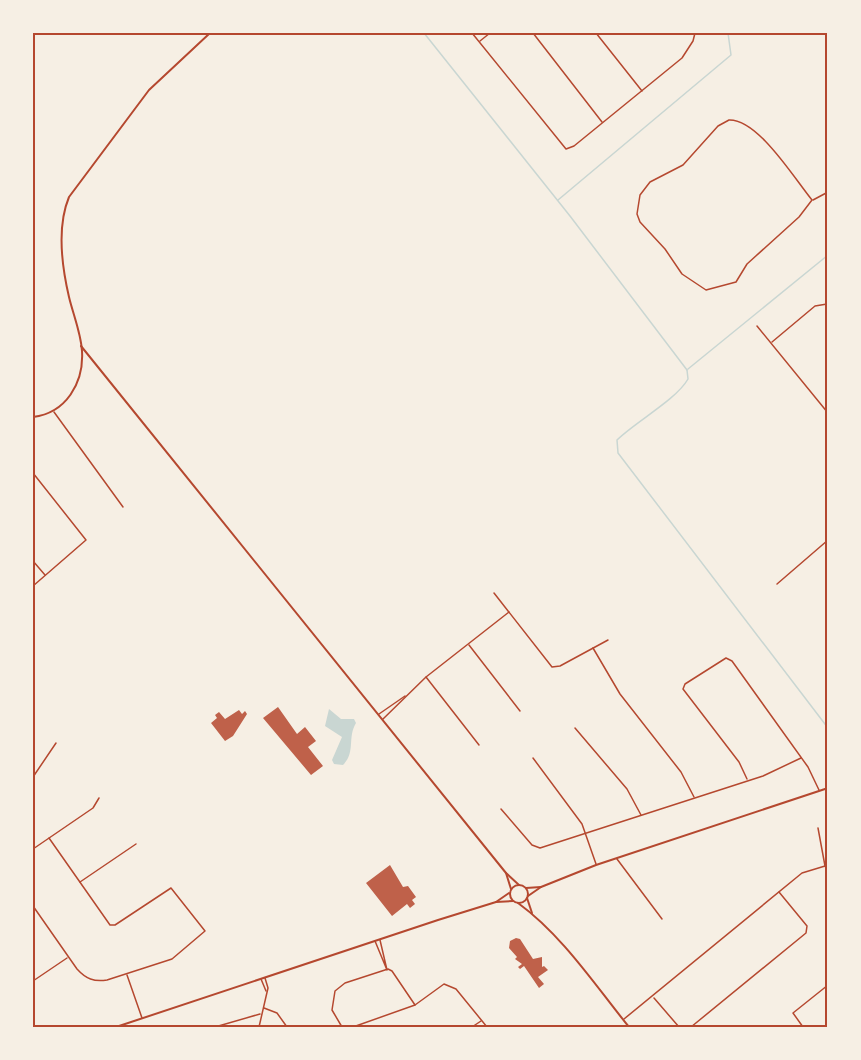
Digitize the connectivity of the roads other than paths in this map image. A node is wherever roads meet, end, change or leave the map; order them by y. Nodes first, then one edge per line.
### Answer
1 (210, 33) edge
2 (472, 33) edge
3 (490, 33) edge
4 (533, 33) edge
5 (596, 33) edge
6 (695, 33) edge
7 (479, 41) junction
8 (642, 91) junction
9 (603, 123) junction
10 (828, 192) edge
11 (812, 200) junction
12 (827, 304) edge
13 (757, 326) dead end
14 (771, 343) junction
15 (81, 346) junction
16 (54, 412) junction
17 (828, 413) edge
18 (33, 417) edge
19 (33, 473) edge
20 (123, 507) dead end
21 (828, 540) edge
22 (33, 561) edge
23 (45, 576) junction
24 (777, 584) dead end
25 (33, 586) edge
26 (494, 593) dead end
27 (509, 612) junction
28 (608, 640) dead end
29 (468, 645) junction
30 (593, 648) junction
31 (426, 677) junction
32 (406, 696) junction
33 (520, 711) dead end
34 (379, 714) junction
35 (383, 719) junction
36 (575, 728) dead end
37 (56, 743) dead end
38 (479, 745) dead end
39 (533, 758) dead end
40 (801, 758) junction
41 (33, 777) edge
42 (747, 780) junction
43 (828, 788) edge
44 (819, 791) junction
45 (99, 798) dead end
46 (694, 798) junction
47 (501, 809) dead end
48 (641, 816) junction
49 (818, 828) dead end
50 (586, 834) junction
51 (49, 838) junction
52 (136, 843) dead end
53 (33, 849) edge
54 (617, 858) junction
55 (596, 865) junction
56 (825, 866) junction
57 (828, 871) edge
58 (506, 873) junction
59 (79, 882) junction
60 (519, 885) junction
61 (541, 887) junction
62 (525, 888) junction
63 (510, 891) junction
64 (779, 892) junction
65 (527, 897) junction
66 (513, 901) junction
67 (496, 902) junction
68 (518, 903) junction
69 (33, 906) edge
70 (38, 913) junction
71 (532, 913) junction
72 (33, 916) edge
73 (662, 919) dead end
74 (380, 939) junction
75 (375, 941) junction
76 (68, 957) junction
77 (387, 970) junction
78 (127, 974) junction
79 (263, 978) junction
80 (33, 981) edge
81 (828, 985) edge
82 (653, 997) junction
83 (415, 1005) junction
84 (263, 1008) junction
85 (262, 1015) junction
86 (142, 1018) junction
87 (482, 1020) junction
88 (623, 1020) junction
89 (117, 1027) edge
90 (215, 1027) edge
91 (259, 1027) edge
92 (286, 1027) edge
93 (342, 1027) edge
94 (353, 1027) edge
95 (472, 1027) edge
96 (487, 1027) edge
97 (629, 1027) edge
98 (679, 1027) edge
99 (691, 1027) edge
100 (803, 1027) edge

1 - 15 street
2 - 7 street
3 - 7 street
4 - 9 street
5 - 8 street
6 - 8 street
7 - 9 street
8 - 9 street
10 - 11 street
11 - 11 street
12 - 14 street
13 - 14 street
14 - 17 street
15 - 16 street
15 - 34 street
16 - 18 street
16 - 20 street
19 - 23 street
21 - 24 street
22 - 23 street
23 - 25 street
26 - 27 street
27 - 29 street
27 - 30 street
28 - 30 street
29 - 31 street
29 - 33 street
30 - 46 street
31 - 32 street
31 - 38 street
32 - 34 street
32 - 35 street
34 - 35 street
35 - 58 street
36 - 48 street
37 - 41 street
39 - 50 street
40 - 42 street
40 - 42 street
40 - 44 street
42 - 46 street
43 - 44 street
44 - 54 street
45 - 51 street
46 - 48 street
47 - 50 street
48 - 50 street
49 - 56 street
50 - 55 street
51 - 53 street
51 - 59 street
52 - 59 street
54 - 55 street
54 - 73 street
55 - 61 street
56 - 57 street
56 - 64 street
58 - 60 street
58 - 63 street
59 - 78 street
60 - 62 street
60 - 63 street
61 - 62 street
61 - 65 street
62 - 65 street
63 - 66 street
63 - 67 street
64 - 82 street
64 - 99 street
65 - 68 street
65 - 71 street
66 - 67 street
66 - 68 street
67 - 74 street
68 - 71 street
69 - 70 street
70 - 72 street
70 - 76 street
71 - 88 street
74 - 75 street
74 - 77 street
75 - 77 street
75 - 79 street
76 - 78 street
76 - 80 street
77 - 83 street
77 - 93 street
78 - 86 street
79 - 84 street
79 - 86 street
81 - 100 street
82 - 88 street
82 - 98 street
83 - 87 street
83 - 94 street
84 - 85 street
84 - 92 street
85 - 90 street
85 - 91 street
86 - 89 street
87 - 95 street
87 - 96 street
88 - 97 street

